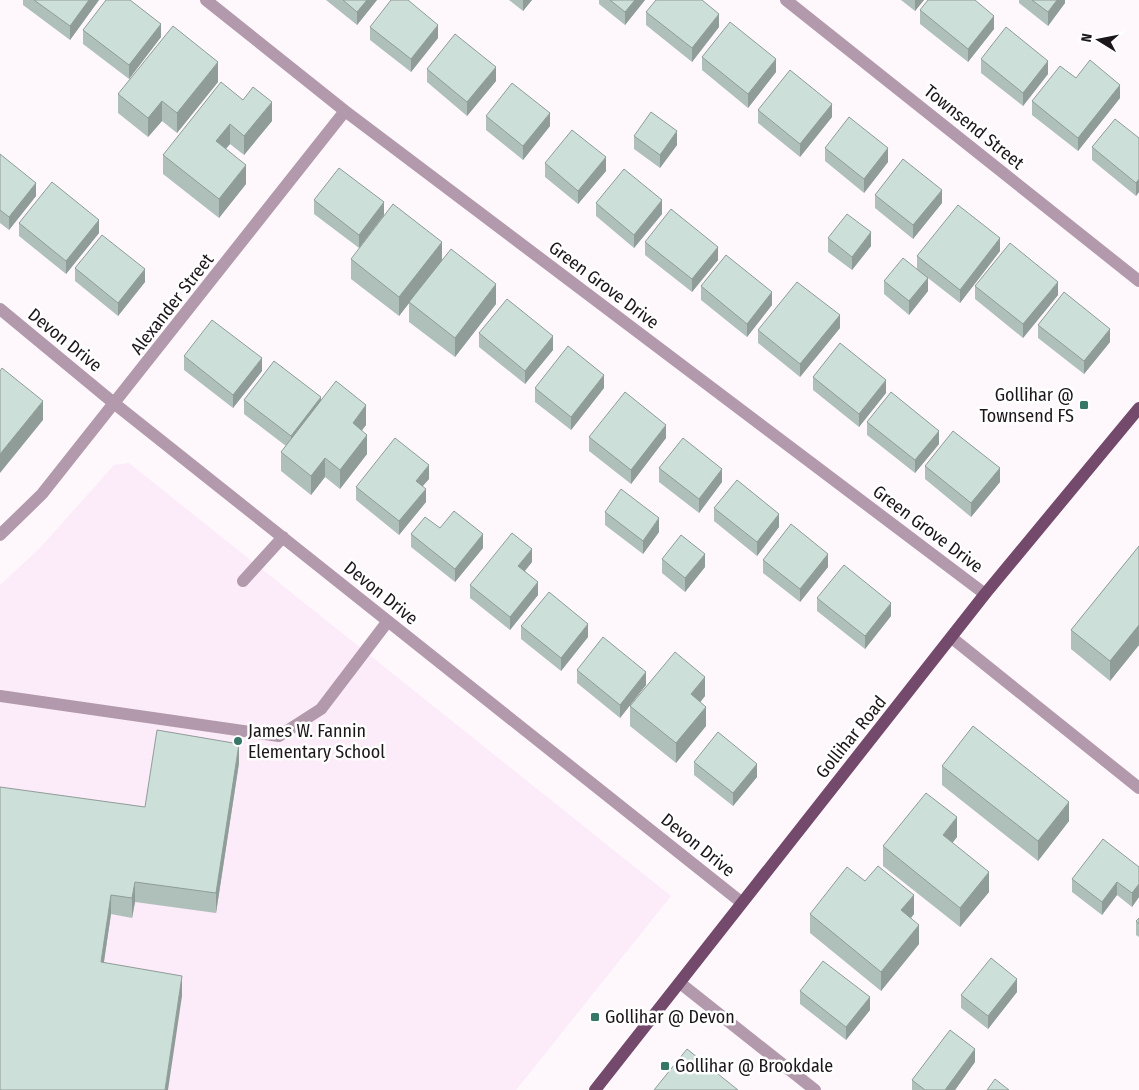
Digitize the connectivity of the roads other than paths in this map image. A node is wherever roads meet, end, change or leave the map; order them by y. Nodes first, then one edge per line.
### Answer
1 (206, 0) edge
2 (786, 0) edge
3 (345, 111) junction
4 (1139, 281) edge
5 (0, 309) edge
6 (115, 404) junction
7 (1139, 408) edge
8 (0, 535) edge
9 (283, 537) junction
10 (243, 581) dead end
11 (985, 594) junction
12 (388, 621) junction
13 (952, 638) junction
14 (0, 696) edge
15 (1139, 788) edge
16 (741, 902) junction
17 (680, 983) junction
18 (595, 1090) edge
19 (815, 1090) edge

1 - 3 street, Green Grove Drive
2 - 4 street, Townsend Street
3 - 6 street, Alexander Street
3 - 11 street, Green Grove Drive
5 - 6 street, Devon Drive
6 - 8 street, Alexander Street
6 - 9 street, Devon Drive
7 - 11 main road, Gollihar Road
9 - 10 street
9 - 12 street, Devon Drive
11 - 13 main road, Gollihar Road
12 - 14 street
12 - 16 street, Devon Drive
13 - 15 street
13 - 16 main road, Gollihar Road
16 - 17 main road, Gollihar Road
17 - 18 main road, Gollihar Road
17 - 19 street

